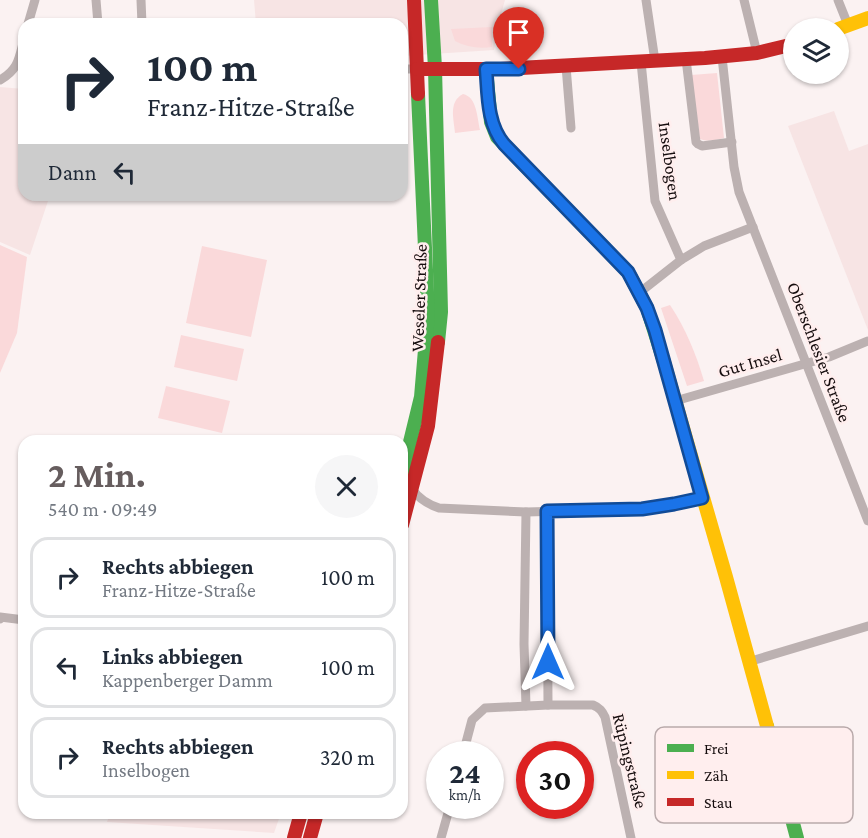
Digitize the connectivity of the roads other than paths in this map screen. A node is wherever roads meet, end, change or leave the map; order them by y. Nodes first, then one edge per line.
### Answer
1 (35, 0) edge
2 (96, 0) edge
3 (141, 0) edge
4 (414, 0) edge
5 (431, 0) edge
6 (646, 0) edge
7 (744, 0) edge
8 (838, 0) edge
9 (30, 18) edge
10 (98, 18) edge
11 (142, 18) edge
12 (841, 18) edge
13 (868, 18) edge
14 (849, 25) edge
15 (783, 47) edge
16 (758, 53) junction
17 (722, 57) junction
18 (686, 59) junction
19 (655, 61) junction
20 (641, 62) junction
21 (18, 66) edge
22 (566, 66) junction
23 (435, 68) junction
24 (408, 69) edge
25 (417, 69) junction
26 (486, 69) junction
27 (0, 80) edge
28 (571, 128) dead end
29 (732, 142) junction
30 (753, 227) junction
31 (681, 260) junction
32 (639, 292) junction
33 (868, 341) edge
34 (806, 364) junction
35 (675, 401) junction
36 (408, 450) edge
37 (416, 494) junction
38 (702, 498) junction
39 (547, 511) junction
40 (408, 512) edge
41 (526, 512) junction
42 (868, 521) edge
43 (0, 619) edge
44 (18, 619) edge
45 (868, 626) edge
46 (748, 662) junction
47 (548, 705) junction
48 (526, 706) junction
49 (766, 727) edge
50 (466, 741) edge
51 (299, 819) edge
52 (315, 819) edge
53 (446, 819) edge
54 (793, 823) edge
55 (294, 838) edge
56 (310, 838) edge
57 (441, 838) edge
58 (631, 838) edge
59 (797, 838) edge

1 - 9 street
2 - 10 street
3 - 11 street
4 - 25 main road, Weseler Straße
5 - 23 main road, Weseler Straße
6 - 19 street
7 - 16 street
8 - 12 street
13 - 14 main road
15 - 16 main road
16 - 17 main road
17 - 18 main road
17 - 29 street, Oberschlesier Straße
18 - 19 main road
18 - 29 street
19 - 20 main road
20 - 22 main road
20 - 31 street, Inselbogen
21 - 27 street
22 - 26 main road
22 - 28 street
23 - 25 main road
23 - 26 main road
23 - 37 main road, Weseler Straße
24 - 25 street
25 - 36 main road, Weseler Straße
26 - 32 main road
29 - 30 street, Oberschlesier Straße
30 - 31 street
30 - 34 street, Oberschlesier Straße
31 - 32 street
32 - 35 main road
33 - 34 street, Gut Insel
34 - 35 street, Gut Insel
34 - 42 street, Oberschlesier Straße
35 - 38 main road
37 - 40 main road, Weseler Straße
37 - 41 street
38 - 39 street
38 - 46 main road
39 - 41 street
39 - 47 street
41 - 48 street
43 - 44 street
45 - 46 street
46 - 49 main road
47 - 48 street, Rüpingstraße
47 - 58 street, Rüpingstraße
48 - 50 street, Rüpingstraße
51 - 55 main road
52 - 56 main road
53 - 57 street
54 - 59 main road

